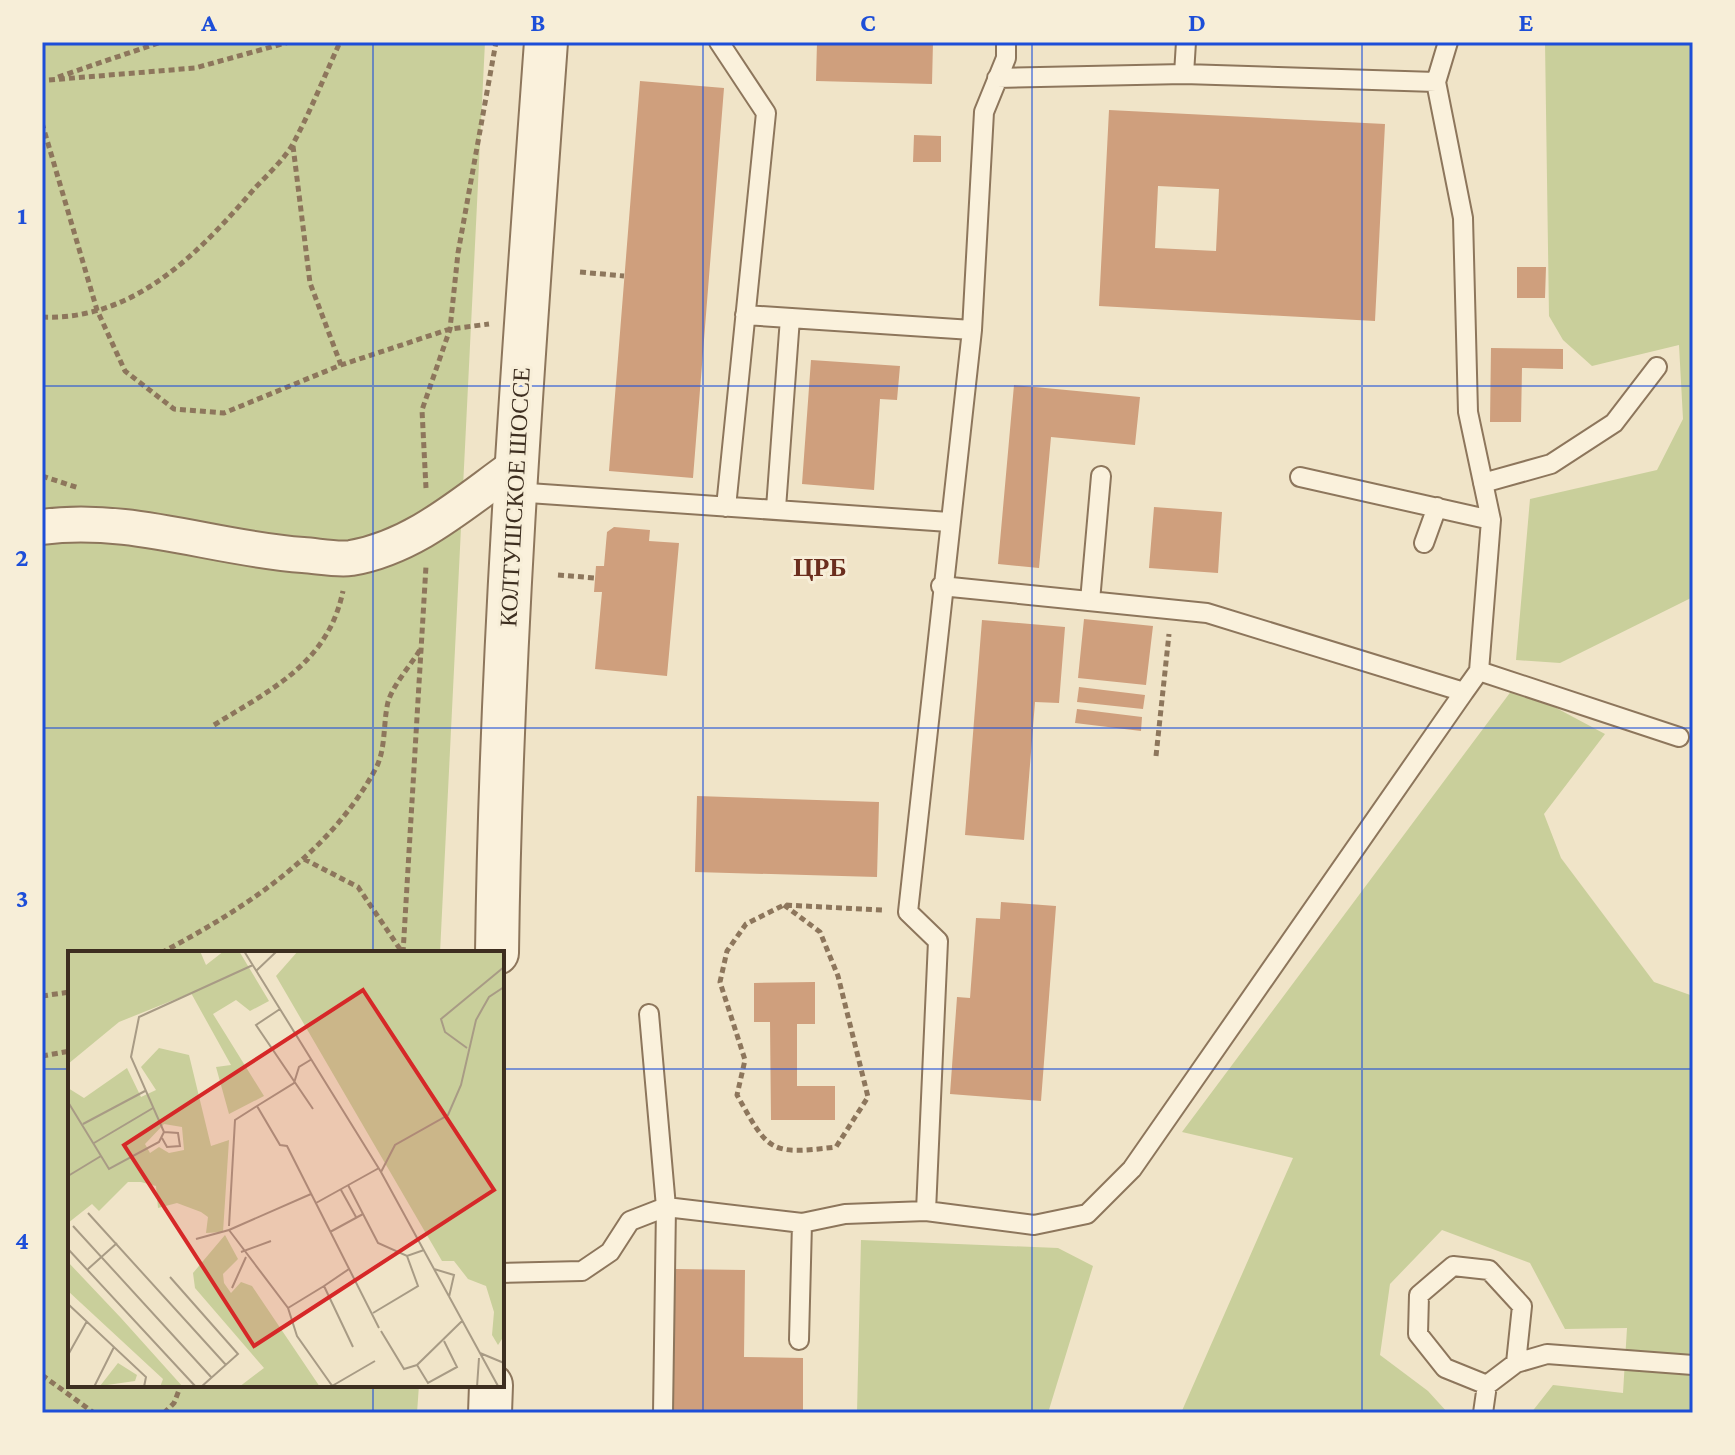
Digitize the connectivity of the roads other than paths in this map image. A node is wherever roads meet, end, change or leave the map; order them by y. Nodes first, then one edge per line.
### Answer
1 (546, 42) edge
2 (719, 42) edge
3 (1006, 42) edge
4 (1186, 42) edge
5 (1448, 42) edge
6 (1184, 74) junction
7 (997, 78) junction
8 (1436, 82) junction
9 (745, 315) junction
10 (790, 318) junction
11 (972, 330) junction
12 (1657, 367) dead end
13 (1101, 476) dead end
14 (1300, 477) dead end
15 (515, 479) junction
16 (1483, 483) junction
17 (726, 507) junction
18 (1437, 507) junction
19 (776, 508) junction
20 (1491, 520) junction
21 (949, 522) junction
22 (42, 527) edge
23 (1424, 543) dead end
24 (941, 586) junction
25 (1090, 601) junction
26 (1479, 671) junction
27 (1464, 692) junction
28 (1679, 737) dead end
29 (497, 951) edge
30 (649, 1014) dead end
31 (666, 1207) junction
32 (926, 1211) junction
33 (802, 1223) junction
34 (504, 1273) edge
35 (799, 1340) dead end
36 (1516, 1363) junction
37 (1693, 1365) edge
38 (1487, 1385) junction
39 (491, 1387) edge
40 (490, 1413) edge
41 (663, 1413) edge
42 (1483, 1413) edge

1 - 15 street, КОЛТУШСКОЕ ШОССЕ
2 - 9 lane
3 - 7 lane
4 - 6 lane
5 - 8 lane
6 - 7 lane
6 - 8 lane
7 - 11 lane
8 - 16 lane
9 - 10 lane
9 - 17 lane
10 - 11 lane
10 - 19 lane
11 - 21 lane
12 - 16 lane
13 - 25 lane
14 - 18 lane
15 - 17 lane
15 - 22 street
15 - 29 street, КОЛТУШСКОЕ ШОССЕ
16 - 20 lane
17 - 19 lane
18 - 20 lane
18 - 23 lane
19 - 21 lane
20 - 26 lane
21 - 24 lane
24 - 25 lane
24 - 32 lane
25 - 27 lane
26 - 27 lane
26 - 28 lane
27 - 32 lane
30 - 31 lane
31 - 33 lane
31 - 34 lane
31 - 41 lane
32 - 33 lane
33 - 35 lane
36 - 37 lane
36 - 38 lane
36 - 38 lane
38 - 42 lane
39 - 40 street

